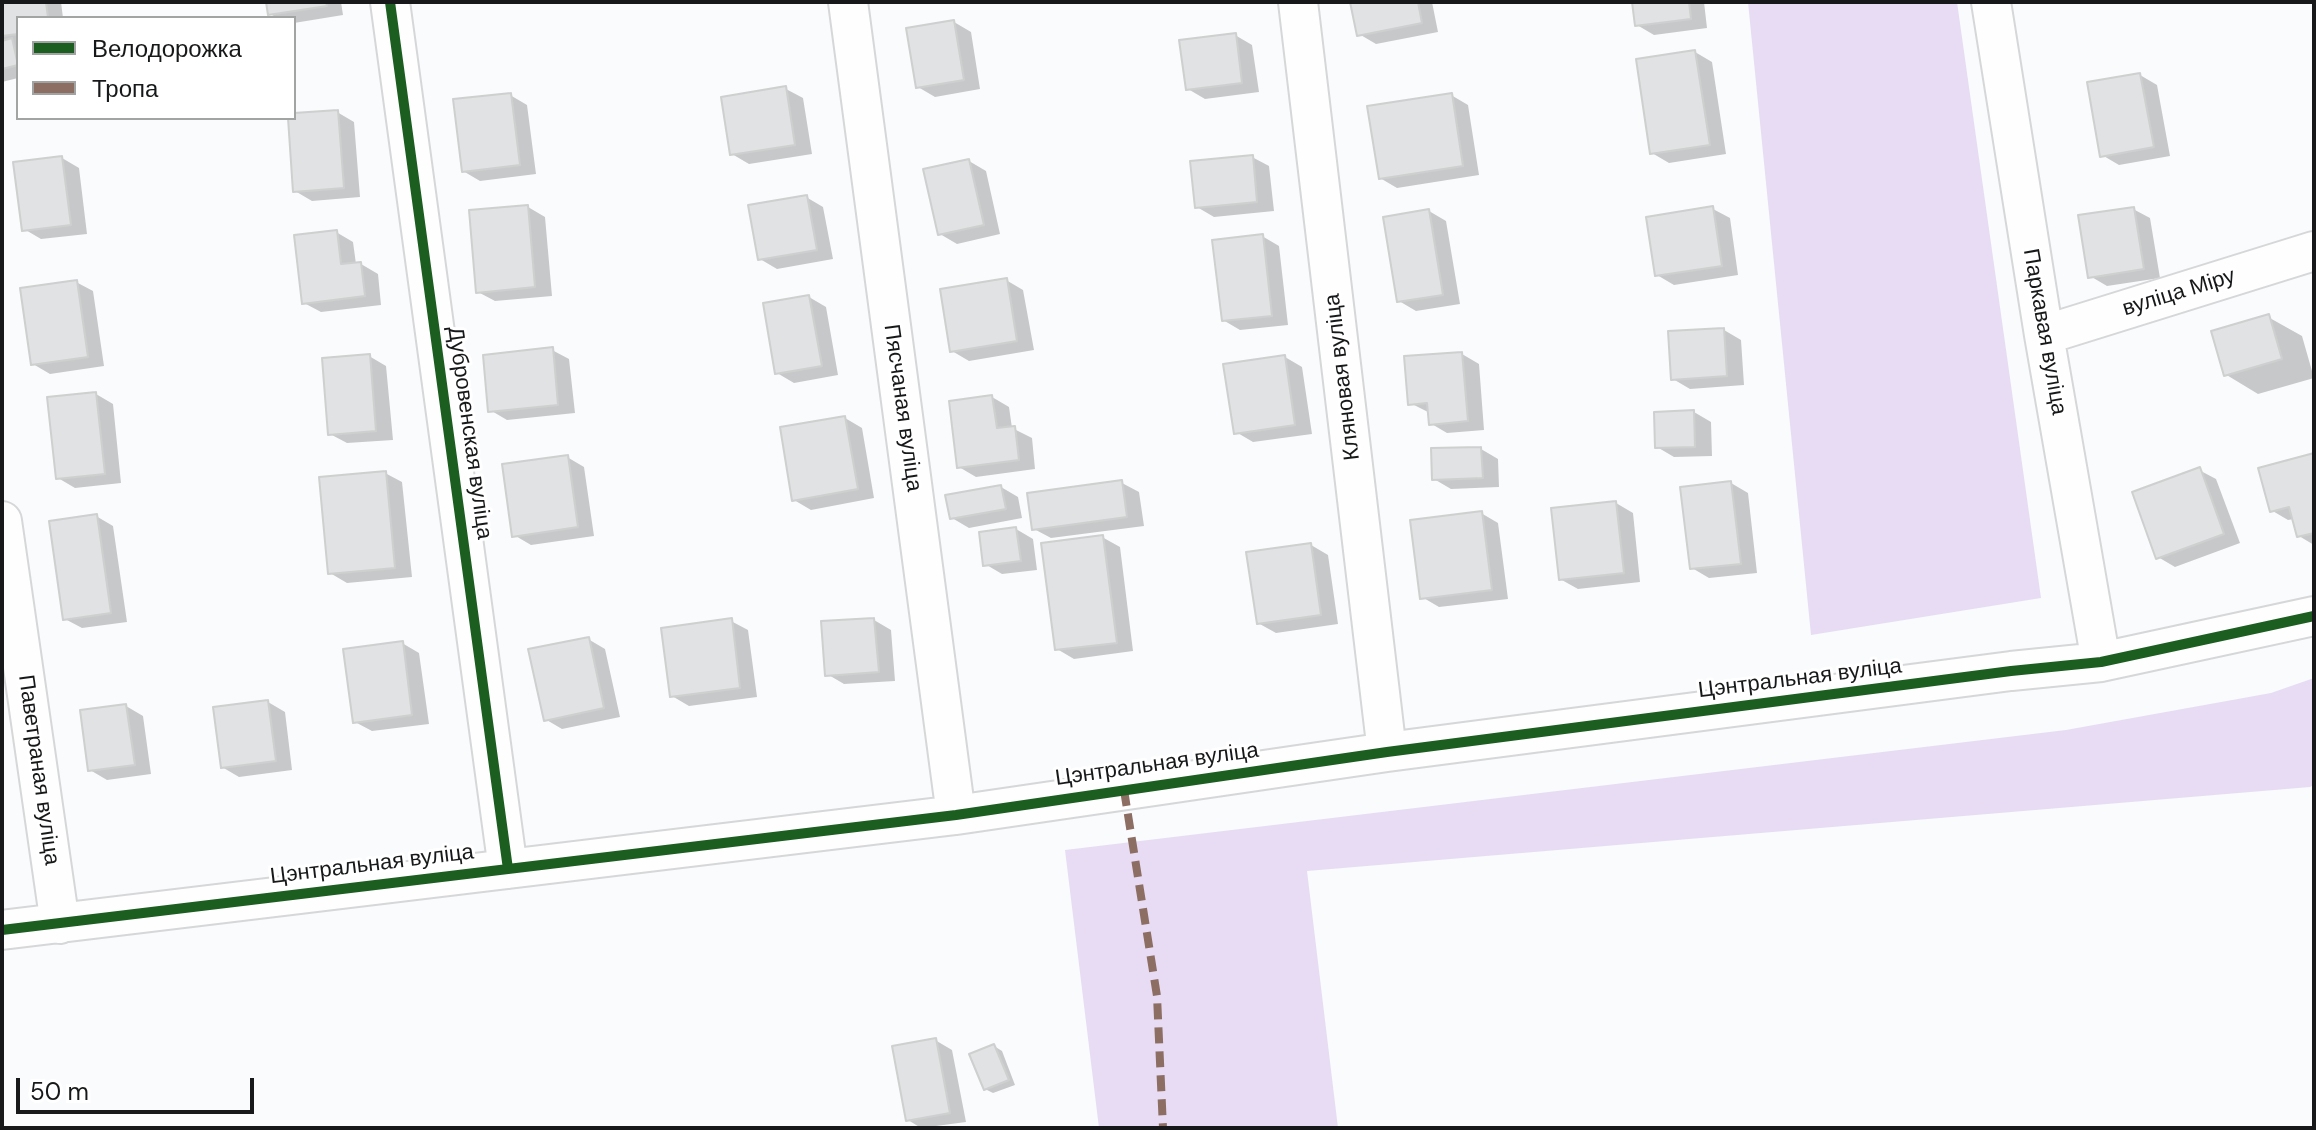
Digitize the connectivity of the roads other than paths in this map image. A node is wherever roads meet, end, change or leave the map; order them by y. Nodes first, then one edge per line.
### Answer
1 (390, 2) edge
2 (848, 2) edge
3 (1298, 2) edge
4 (1991, 2) edge
5 (2314, 251) edge
6 (2044, 335) junction
7 (2, 521) edge
8 (2314, 616) edge
9 (2101, 662) junction
10 (1387, 752) junction
11 (956, 815) junction
12 (508, 869) junction
13 (60, 924) junction
14 (2, 930) edge

1 - 12 street, Дубровенская вуліца
2 - 11 street, Пясчаная вуліца
3 - 10 street, Кляновая вуліца
4 - 6 street, Паркавая вуліца
5 - 6 street, вуліца Міру
6 - 9 street, Паркавая вуліца
7 - 13 street, Паветраная вуліца
8 - 9 street, Цэнтральная вуліца
9 - 10 street, Цэнтральная вуліца
10 - 11 street, Цэнтральная вуліца
11 - 12 street, Цэнтральная вуліца
12 - 13 street, Цэнтральная вуліца
13 - 14 street, Цэнтральная вуліца

